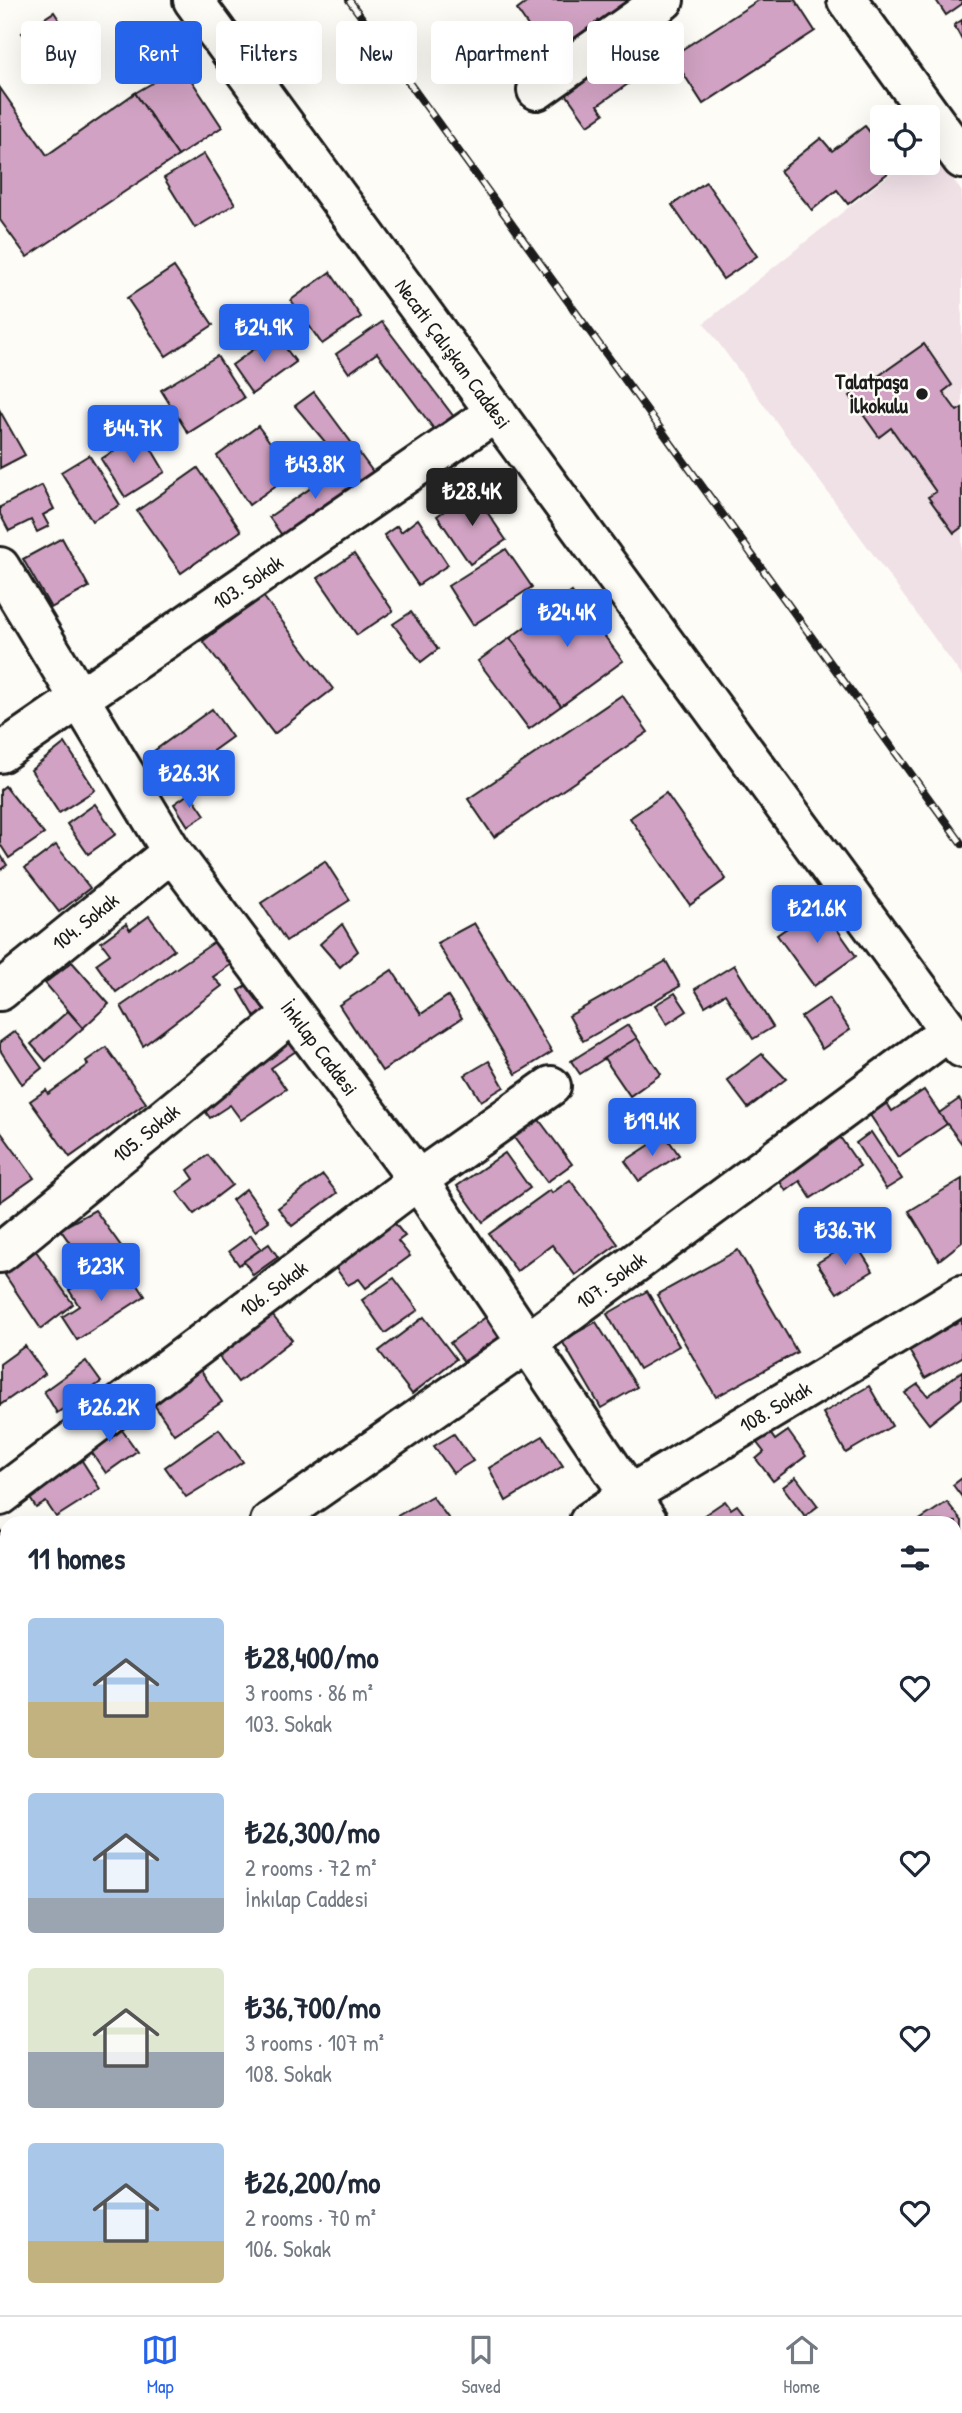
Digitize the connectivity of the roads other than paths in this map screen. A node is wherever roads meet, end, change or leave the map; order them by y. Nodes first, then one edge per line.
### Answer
1 (193, 0) edge
2 (847, 0) edge
3 (655, 2) edge
4 (537, 90) dead end
5 (962, 159) edge
6 (496, 412) junction
7 (0, 568) edge
8 (80, 698) junction
9 (0, 753) edge
10 (172, 852) junction
11 (0, 991) edge
12 (292, 1014) junction
13 (956, 1040) edge
14 (551, 1086) dead end
15 (418, 1180) junction
16 (0, 1253) edge
17 (962, 1295) edge
18 (527, 1343) junction
19 (0, 1496) edge
20 (640, 1508) edge
21 (279, 1516) edge
22 (611, 1516) edge

1 - 6 street, Necati Çalışkan Caddesi
2 - 5 street
3 - 4 street
6 - 8 street, 103. Sokak
6 - 13 street, Necati Çalışkan Caddesi
7 - 8 street, İnkılap Caddesi
8 - 9 street, 103. Sokak
8 - 10 street, İnkılap Caddesi
10 - 11 street, 104. Sokak
10 - 12 street, İnkılap Caddesi
12 - 15 street, İnkılap Caddesi
12 - 16 street, 105. Sokak
13 - 18 street, 107. Sokak
14 - 15 street, 106. Sokak
15 - 18 street, İnkılap Caddesi
15 - 19 street, 106. Sokak
17 - 20 street, 108. Sokak
18 - 20 street, İnkılap Caddesi
18 - 21 street, 107. Sokak
20 - 22 street, 108. Sokak

